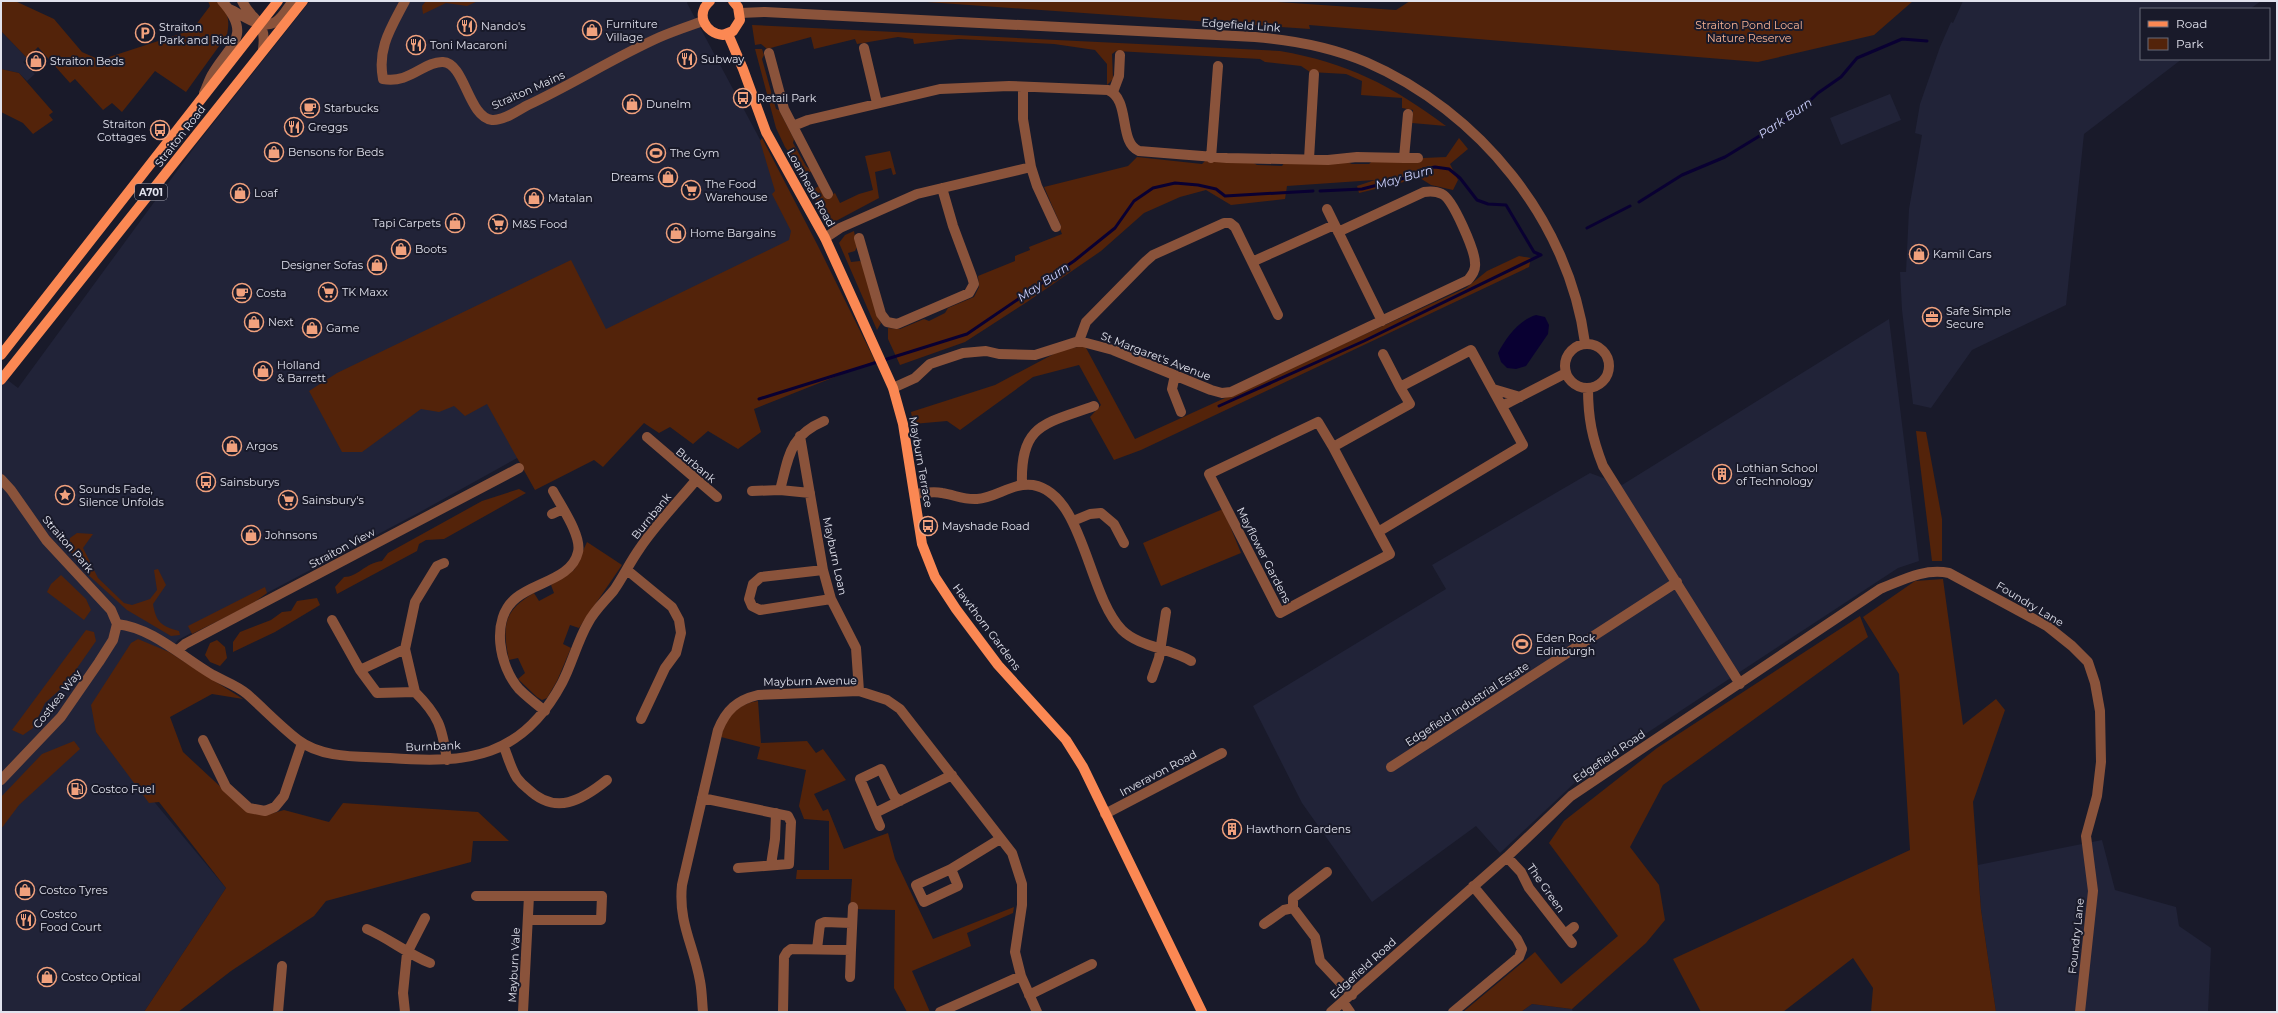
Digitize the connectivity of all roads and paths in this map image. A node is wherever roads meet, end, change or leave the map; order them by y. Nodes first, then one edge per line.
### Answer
1 (222, 1) edge
2 (242, 1) edge
3 (278, 1) edge
4 (293, 1) edge
5 (303, 1) edge
6 (405, 1) edge
7 (710, 1) edge
8 (733, 1) edge
9 (229, 9) junction
10 (740, 13) junction
11 (703, 21) junction
12 (260, 23) junction
13 (728, 34) junction
14 (864, 48) dead end
15 (263, 49) junction
16 (769, 53) dead end
17 (1120, 55) dead end
18 (1218, 66) dead end
19 (1314, 74) dead end
20 (1023, 87) junction
21 (1113, 92) junction
22 (204, 95) junction
23 (877, 103) junction
24 (1408, 114) dead end
25 (793, 126) junction
26 (1211, 158) junction
27 (1404, 158) junction
28 (1418, 158) dead end
29 (1309, 159) junction
30 (1031, 167) junction
31 (942, 188) junction
32 (828, 194) dead end
33 (1327, 209) dead end
34 (1056, 226) dead end
35 (1336, 228) junction
36 (825, 238) junction
37 (860, 238) dead end
38 (1252, 262) junction
39 (1278, 315) dead end
40 (1382, 320) junction
41 (1079, 341) junction
42 (1585, 343) junction
43 (1383, 354) dead end
44 (1, 355) edge
45 (885, 370) joint
46 (1566, 373) junction
47 (1175, 375) junction
48 (1, 380) edge
49 (1400, 387) junction
50 (893, 388) junction
51 (1588, 388) junction
52 (1493, 389) junction
53 (1520, 397) junction
54 (1502, 406) junction
55 (1089, 410) dead end
56 (1181, 412) dead end
57 (824, 421) dead end
58 (800, 436) junction
59 (647, 437) dead end
60 (666, 442) dead end
61 (1333, 447) junction
62 (660, 450) junction
63 (519, 468) dead end
64 (1, 479) edge
65 (696, 480) junction
66 (1022, 485) junction
67 (780, 490) junction
68 (553, 491) dead end
69 (752, 491) dead end
70 (810, 493) junction
71 (915, 494) junction
72 (717, 497) dead end
73 (563, 509) junction
74 (552, 514) dead end
75 (1073, 521) junction
76 (1378, 532) junction
77 (1124, 544) dead end
78 (928, 559) joint
79 (438, 562) dead end
80 (627, 570) junction
81 (823, 570) junction
82 (1936, 570) joint
83 (1677, 582) junction
84 (831, 599) junction
85 (1166, 612) dead end
86 (332, 620) dead end
87 (117, 624) junction
88 (1161, 648) junction
89 (405, 649) junction
90 (178, 650) junction
91 (1191, 661) dead end
92 (360, 670) junction
93 (1152, 678) dead end
94 (1740, 684) junction
95 (859, 691) junction
96 (415, 692) junction
97 (545, 711) junction
98 (641, 719) dead end
99 (203, 740) dead end
100 (302, 743) junction
101 (504, 747) junction
102 (1222, 753) dead end
103 (447, 760) junction
104 (1390, 767) dead end
105 (952, 775) junction
106 (1, 780) edge
107 (607, 780) dead end
108 (702, 798) junction
109 (900, 801) junction
110 (776, 813) junction
111 (875, 813) junction
112 (1105, 814) junction
113 (880, 826) dead end
114 (1000, 839) junction
115 (1507, 857) junction
116 (771, 865) junction
117 (738, 868) dead end
118 (951, 869) dead end
119 (1327, 872) dead end
120 (1473, 886) junction
121 (476, 896) dead end
122 (529, 896) junction
123 (853, 907) dead end
124 (1293, 908) junction
125 (425, 918) dead end
126 (529, 920) junction
127 (851, 923) junction
128 (1264, 924) dead end
129 (1574, 927) dead end
130 (367, 929) dead end
131 (1565, 934) junction
132 (1572, 943) dead end
133 (817, 949) junction
134 (851, 950) junction
135 (407, 953) junction
136 (430, 963) dead end
137 (1092, 964) dead end
138 (282, 966) dead end
139 (1021, 976) junction
140 (850, 977) dead end
141 (1030, 995) junction
142 (1352, 995) junction
143 (1343, 1002) junction
144 (278, 1012) edge
145 (405, 1012) edge
146 (524, 1012) edge
147 (703, 1012) edge
148 (783, 1012) edge
149 (940, 1012) edge
150 (1037, 1012) edge
151 (1202, 1012) edge
152 (1332, 1012) edge
153 (1350, 1012) edge
154 (1453, 1012) edge
155 (2080, 1012) edge

1 - 9 street
2 - 12 street
3 - 12 main road, Straiton Road / A701
4 - 12 street
5 - 15 main road, Straiton Road / A701
6 - 11 street, Straiton Mains
7 - 11 main road
8 - 10 main road
9 - 12 street
9 - 22 street
10 - 13 main road
10 - 42 street, Edgefield Link
11 - 13 main road
12 - 15 street
12 - 22 main road, Straiton Road / A701
13 - 36 main road, Loanhead Road
14 - 23 street
15 - 48 main road, Straiton Road / A701
16 - 25 street
17 - 21 street
18 - 26 street
19 - 29 street
20 - 21 street
20 - 23 street
20 - 30 street
21 - 26 street
22 - 44 main road, Straiton Road / A701
23 - 25 street
24 - 27 street
25 - 32 street
26 - 29 street
27 - 28 street
27 - 29 street
30 - 31 street
30 - 34 street
31 - 36 street
31 - 37 street
33 - 35 street
35 - 38 street, St Margaret's Avenue
35 - 40 street
35 - 40 street, St Margaret's Avenue
36 - 45 main road, Loanhead Road
38 - 39 street
38 - 41 street
40 - 47 street, St Margaret's Avenue
41 - 47 street, St Margaret's Avenue
41 - 50 street
42 - 46 street
42 - 51 street
43 - 49 street
45 - 50 main road, Mayburn Terrace
46 - 51 street
46 - 53 street
47 - 56 street
49 - 52 street
49 - 61 street
50 - 71 main road, Mayburn Terrace
51 - 83 street
52 - 53 street
52 - 54 street
53 - 54 street
54 - 76 street
55 - 66 street
57 - 58 street
58 - 67 street
58 - 70 street, Mayburn Loan
59 - 62 street, Burbank
60 - 62 street, Burbank
61 - 76 street
61 - 76 street, Mayflower Gardens
62 - 65 street, Burbank
63 - 90 street, Straiton View
64 - 87 street, Straiton Park
65 - 72 street, Burbank
65 - 80 street, Burnbank
66 - 71 street
66 - 75 street
67 - 69 street
67 - 70 street
68 - 73 street
70 - 81 street, Mayburn Loan
71 - 78 main road, Mayburn Terrace
73 - 74 street
73 - 97 street
75 - 77 street
75 - 88 street
78 - 112 main road, Hawthorn Gardens
79 - 89 street
80 - 97 street, Burnbank
80 - 98 street
81 - 84 street, Mayburn Loan
81 - 84 street
82 - 94 street, Edgefield Road
82 - 155 street, Foundry Lane
83 - 94 street
83 - 104 street, Edgefield Industrial Estate
84 - 95 street, Mayburn Loan
85 - 88 street
86 - 92 street
87 - 90 street, Burnbank
87 - 106 street, Costkea Way
88 - 91 street
88 - 93 street
89 - 92 street
89 - 96 street
90 - 100 street, Burnbank
92 - 96 street
94 - 115 street, Edgefield Road
95 - 105 street, Mayburn Avenue
95 - 108 street, Mayburn Avenue
96 - 103 street
97 - 101 street, Burnbank
99 - 100 street
100 - 103 street, Burnbank
101 - 103 street, Burnbank
101 - 107 street
102 - 112 street, Inveravon Road
105 - 109 street
105 - 114 street, Mayburn Avenue
108 - 110 street
108 - 147 street, Mayburn Avenue
109 - 111 street
109 - 111 street
110 - 116 street
110 - 116 street
111 - 113 street
112 - 151 main road, Hawthorn Gardens
114 - 118 street
114 - 139 street, Mayburn Avenue
115 - 120 street, Edgefield Road
115 - 131 street, The Green
116 - 117 street
119 - 124 street
120 - 142 street, Edgefield Road
120 - 154 street
121 - 122 street, Mayburn Vale
122 - 126 street, Mayburn Vale
122 - 126 street, Mayburn Vale
123 - 127 street
124 - 128 street
124 - 142 street
125 - 135 street
126 - 146 street, Mayburn Vale
127 - 133 street
127 - 134 street
129 - 131 street
130 - 135 street
131 - 132 street, The Green
133 - 134 street
133 - 148 street
134 - 140 street
135 - 136 street
135 - 145 street
137 - 141 street
138 - 144 street
139 - 141 street, Mayburn Avenue
139 - 149 street
141 - 150 street, Mayburn Avenue
142 - 143 street, Edgefield Road
143 - 152 street, Edgefield Road
143 - 153 street

